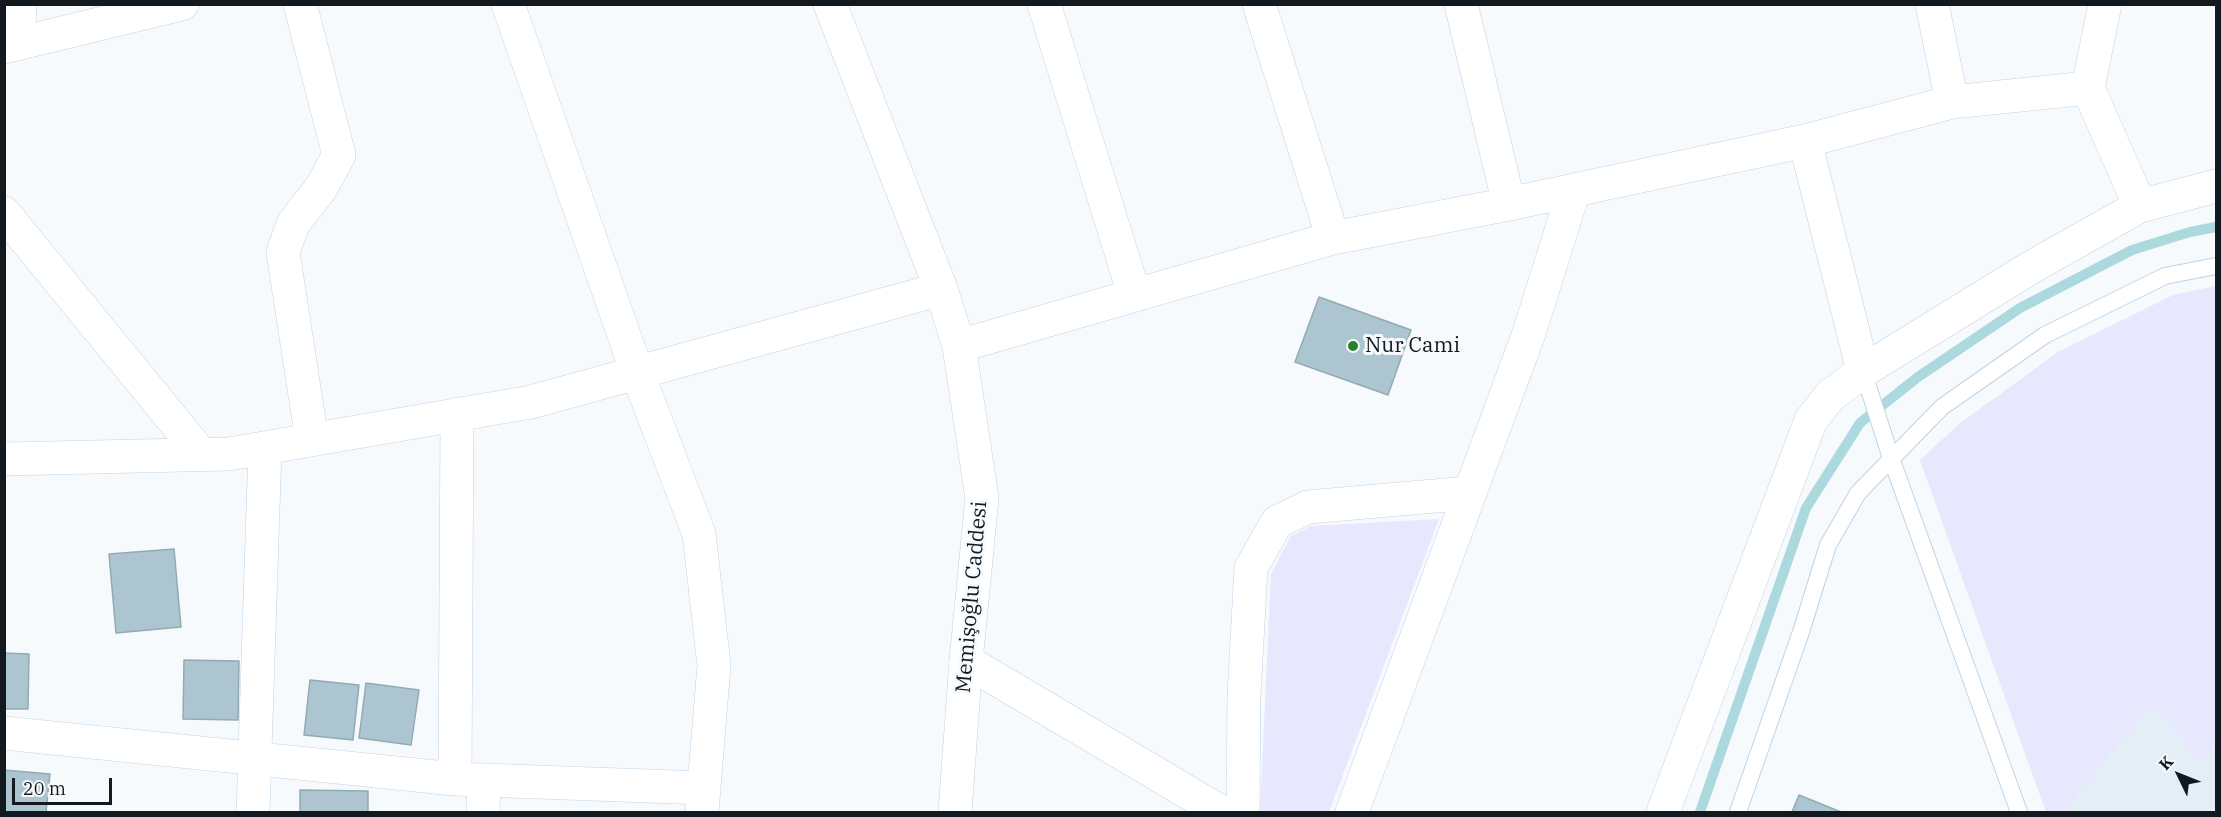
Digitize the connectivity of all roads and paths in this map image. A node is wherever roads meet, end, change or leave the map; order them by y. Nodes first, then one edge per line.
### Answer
1 (20, 4) edge
2 (182, 4) edge
3 (300, 4) edge
4 (508, 4) edge
5 (830, 4) edge
6 (1044, 4) edge
7 (1259, 4) edge
8 (1461, 4) edge
9 (1932, 4) edge
10 (2106, 4) edge
11 (11, 46) edge
12 (2088, 88) junction
13 (1952, 102) junction
14 (1805, 141) junction
15 (2217, 186) edge
16 (1574, 190) junction
17 (1509, 204) junction
18 (2140, 206) junction
19 (4, 213) edge
20 (1333, 238) junction
21 (2217, 266) edge
22 (941, 289) junction
23 (1134, 294) junction
24 (959, 346) junction
25 (638, 372) junction
26 (1867, 382) junction
27 (457, 414) junction
28 (312, 440) junction
29 (266, 448) junction
30 (202, 455) junction
31 (1891, 458) junction
32 (4, 459) edge
33 (1469, 493) junction
34 (966, 661) junction
35 (4, 733) edge
36 (254, 758) junction
37 (469, 779) junction
38 (703, 800) edge
39 (253, 813) edge
40 (483, 813) edge
41 (955, 813) edge
42 (1221, 813) edge
43 (1243, 813) edge
44 (1353, 813) edge
45 (1663, 813) edge
46 (1738, 813) edge
47 (2019, 813) edge

1 - 11 street
2 - 11 street
3 - 28 street
4 - 25 street
5 - 22 street, Memişoğlu Caddesi
6 - 23 street
7 - 20 street
8 - 17 street
9 - 13 street
10 - 12 street
12 - 13 street
12 - 18 street
13 - 14 street
14 - 16 street
14 - 26 street
15 - 18 street
16 - 17 street
16 - 33 street
17 - 20 street
18 - 26 street
19 - 30 street
20 - 23 street
21 - 31 lane
22 - 24 street, Memişoğlu Caddesi
22 - 25 street
23 - 24 street
24 - 34 street, Memişoğlu Caddesi
25 - 27 street
25 - 38 street
26 - 31 lane
26 - 45 street
27 - 28 street
27 - 37 street
28 - 29 street
29 - 30 street
29 - 36 street
30 - 32 street
31 - 46 lane
31 - 47 lane
33 - 43 street
33 - 44 street
34 - 41 street, Memişoğlu Caddesi
34 - 42 street
35 - 36 street
36 - 37 street
36 - 39 street
37 - 38 street
37 - 40 street

